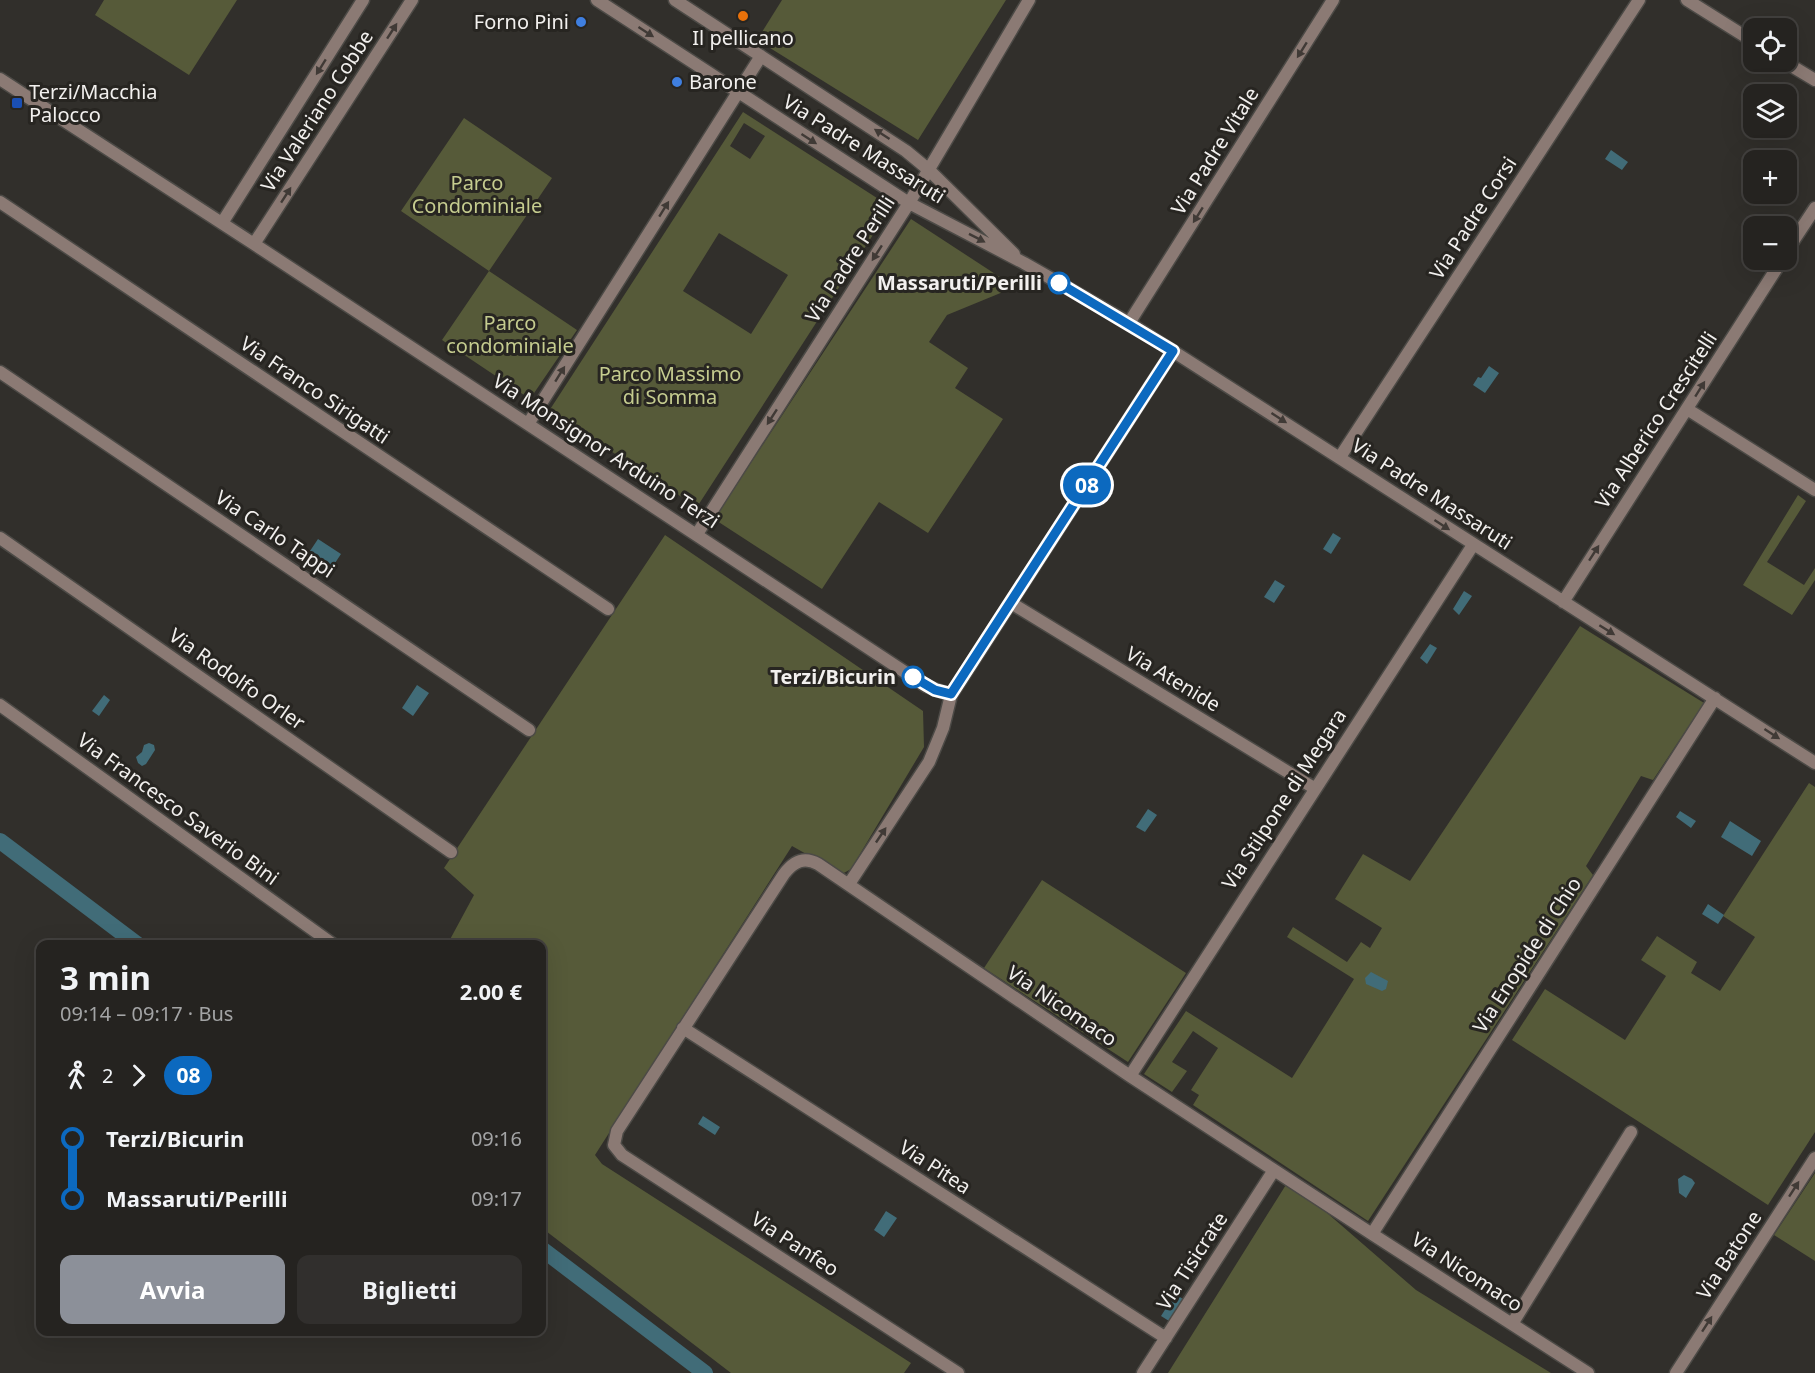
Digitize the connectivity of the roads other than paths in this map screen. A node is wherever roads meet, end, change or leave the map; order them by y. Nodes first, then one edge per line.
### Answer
1 (363, 0) edge
2 (412, 0) edge
3 (597, 0) edge
4 (675, 0) edge
5 (1029, 0) edge
6 (1333, 0) edge
7 (1639, 0) edge
8 (1687, 0) edge
9 (1743, 35) edge
10 (761, 56) junction
11 (1797, 69) edge
12 (0, 79) edge
13 (1815, 80) edge
14 (738, 92) junction
15 (929, 170) junction
16 (0, 202) edge
17 (909, 203) junction
18 (1814, 213) edge
19 (222, 223) junction
20 (1797, 237) edge
21 (254, 244) junction
22 (1024, 263) junction
23 (1776, 270) edge
24 (1130, 324) junction
25 (1173, 351) junction
26 (0, 372) edge
27 (1687, 409) junction
28 (528, 424) junction
29 (1340, 458) junction
30 (1815, 490) edge
31 (697, 534) junction
32 (0, 538) edge
33 (1473, 545) junction
34 (1563, 602) junction
35 (1011, 603) junction
36 (608, 609) dead end
37 (951, 694) junction
38 (1715, 698) junction
39 (0, 705) edge
40 (529, 730) dead end
41 (1815, 763) edge
42 (1314, 788) junction
43 (451, 852) dead end
44 (849, 884) junction
45 (327, 940) edge
46 (683, 1028) junction
47 (1130, 1076) junction
48 (1631, 1132) dead end
49 (614, 1145) joint
50 (1815, 1158) edge
51 (1275, 1170) junction
52 (1372, 1234) junction
53 (1512, 1324) junction
54 (1166, 1338) junction
55 (958, 1373) edge
56 (1143, 1373) edge
57 (1588, 1373) edge
58 (1676, 1373) edge

1 -> 19 street, Via Valeriano Cobbe
21 -> 2 street, Via Valeriano Cobbe
3 -> 14 street, Via Padre Massaruti
4 - 10 street, Via Padre Massaruti
5 - 15 street, Via Padre Perilli
6 -> 24 street, Via Padre Vitale
7 - 29 street, Via Padre Corsi
8 - 9 street
10 - 14 street
15 -> 10 street, Via Padre Massaruti
11 - 13 street
12 - 19 street, Via Monsignor Arduino Terzi
14 -> 17 street, Via Padre Massaruti
28 -> 14 street
15 - 17 street, Via Padre Perilli
15 - 22 street, Via Padre Massaruti
16 - 36 street, Via Franco Sirigatti
17 -> 22 street, Via Padre Massaruti
17 -> 31 street, Via Padre Perilli
18 - 20 street
19 - 21 street, Via Monsignor Arduino Terzi
21 - 28 street, Via Monsignor Arduino Terzi
22 - 24 street, Via Padre Massaruti
27 -> 23 street, Via Alberico Crescitelli
24 - 25 street, Via Padre Massaruti
25 -> 29 street, Via Padre Massaruti
25 - 35 street
26 - 40 street, Via Carlo Tappi
27 - 30 street
34 -> 27 street, Via Alberico Crescitelli
28 - 31 street, Via Monsignor Arduino Terzi
29 -> 33 street, Via Padre Massaruti
31 - 37 street, Via Monsignor Arduino Terzi
32 - 43 street, Via Rodolfo Orler
33 - 34 street, Via Padre Massaruti
33 - 42 street, Via Stilpone di Megara
34 -> 38 street, Via Padre Massaruti
35 - 37 street
35 - 42 street, Via Atenide
44 -> 37 street
38 -> 41 street, Via Padre Massaruti
38 - 52 street, Via Enopide di Chio
39 - 45 street, Via Francesco Saverio Bini
42 - 47 street, Via Stilpone di Megara
44 - 46 street, Via Nicomaco
44 - 47 street, Via Nicomaco
46 - 49 street, Via Nicomaco
46 - 54 street, Via Pitea
47 - 51 street, Via Nicomaco
48 - 53 street
49 - 55 street, Via Panfeo
58 -> 50 street, Via Batone
51 - 52 street, Via Nicomaco
51 - 54 street, Via Tisicrate
52 - 53 street, Via Nicomaco
53 - 57 street, Via Nicomaco
54 - 56 street, Via Tisicrate

